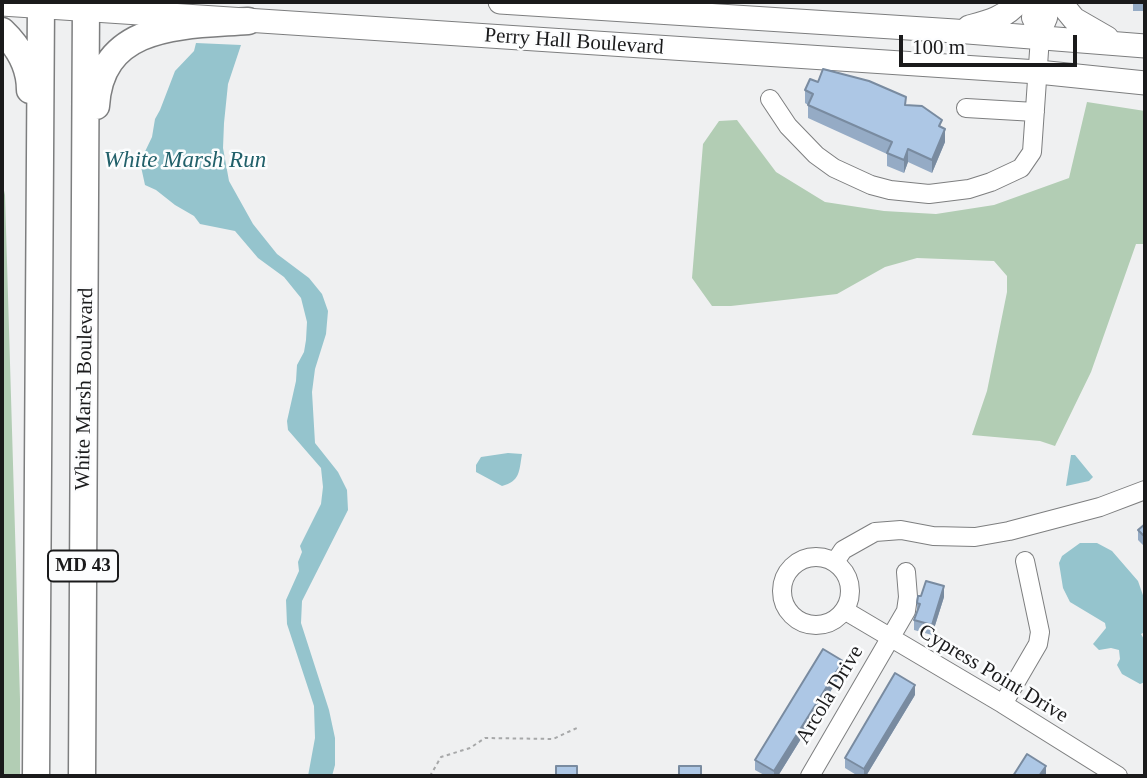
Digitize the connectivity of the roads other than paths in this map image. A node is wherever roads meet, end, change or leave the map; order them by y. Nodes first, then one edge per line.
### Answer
1 (500, 2) edge
2 (1018, 2) edge
3 (1032, 2) edge
4 (1050, 2) edge
5 (1060, 2) edge
6 (2, 4) edge
7 (41, 4) edge
8 (86, 6) edge
9 (248, 21) junction
10 (2, 31) edge
11 (955, 31) junction
12 (1040, 37) junction
13 (1116, 42) junction
14 (1145, 46) edge
15 (1038, 72) junction
16 (1145, 83) edge
17 (770, 99) dead end
18 (965, 108) dead end
19 (1035, 113) junction
20 (38, 309) junction
21 (85, 405) junction
22 (1145, 490) edge
23 (1025, 561) dead end
24 (835, 562) junction
25 (906, 572) dead end
26 (845, 610) junction
27 (891, 638) junction
28 (1003, 704) junction
29 (1088, 769) edge
30 (36, 776) edge
31 (82, 776) edge
32 (810, 776) edge
33 (1118, 776) edge

1 - 11 main road, Perry Hall Boulevard
2 - 11 main road
3 - 12 street
4 - 12 street
5 - 13 main road
6 - 7 main road, Perry Hall Boulevard
7 - 8 main road, Perry Hall Boulevard
7 - 20 highway, MD 43
8 - 9 main road, Perry Hall Boulevard
8 - 21 highway, White Marsh Boulevard / MD 43
9 - 15 main road, Perry Hall Boulevard
9 - 21 highway
10 - 20 highway
11 - 12 main road, Perry Hall Boulevard
12 - 13 main road, Perry Hall Boulevard
12 - 15 street
13 - 14 main road, Perry Hall Boulevard
15 - 16 main road, Perry Hall Boulevard
15 - 19 street
17 - 19 street
18 - 19 street
20 - 30 highway, MD 43
21 - 31 highway, White Marsh Boulevard / MD 43
22 - 24 street
23 - 28 street
24 - 26 street
24 - 26 street
25 - 27 street, Arcola Drive
26 - 27 street, Cypress Point Drive
27 - 28 street, Cypress Point Drive
27 - 32 street, Arcola Drive
28 - 29 street, Cypress Point Drive
29 - 33 street, Cypress Point Drive

